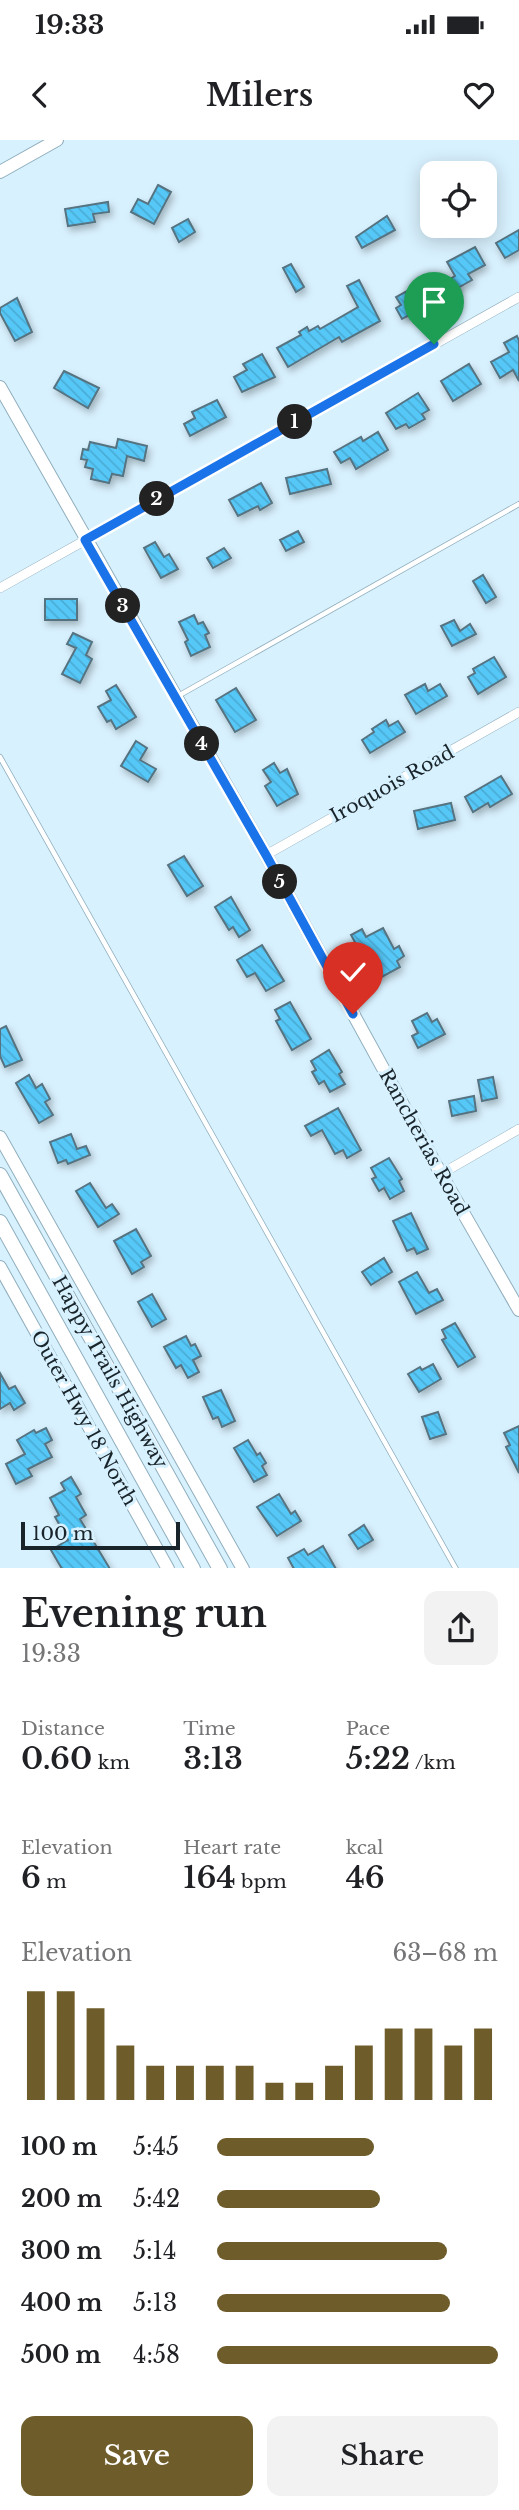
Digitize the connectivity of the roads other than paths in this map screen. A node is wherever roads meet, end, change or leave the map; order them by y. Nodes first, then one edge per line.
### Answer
1 (57, 140) edge
2 (0, 172) edge
3 (519, 297) edge
4 (0, 387) edge
5 (519, 504) edge
6 (85, 540) junction
7 (0, 588) edge
8 (176, 698) junction
9 (519, 712) edge
10 (0, 757) edge
11 (266, 855) junction
12 (519, 1129) edge
13 (0, 1137) edge
14 (441, 1174) junction
15 (0, 1175) edge
16 (0, 1222) edge
17 (0, 1267) edge
18 (519, 1310) edge
19 (167, 1568) edge
20 (192, 1568) edge
21 (218, 1568) edge
22 (242, 1568) edge
23 (455, 1568) edge

1 - 2 street
3 - 6 street
4 - 6 street, Rancherias Road
5 - 8 lane
6 - 7 street
6 - 8 street, Rancherias Road
8 - 11 street, Rancherias Road
9 - 11 street, Iroquois Road
10 - 23 lane
11 - 14 street, Rancherias Road
12 - 14 street
13 - 22 street
14 - 18 street, Rancherias Road
15 - 21 main road, Happy Trails Highway
16 - 20 main road, Happy Trails Highway
17 - 19 street, Outer Hwy 18 North

